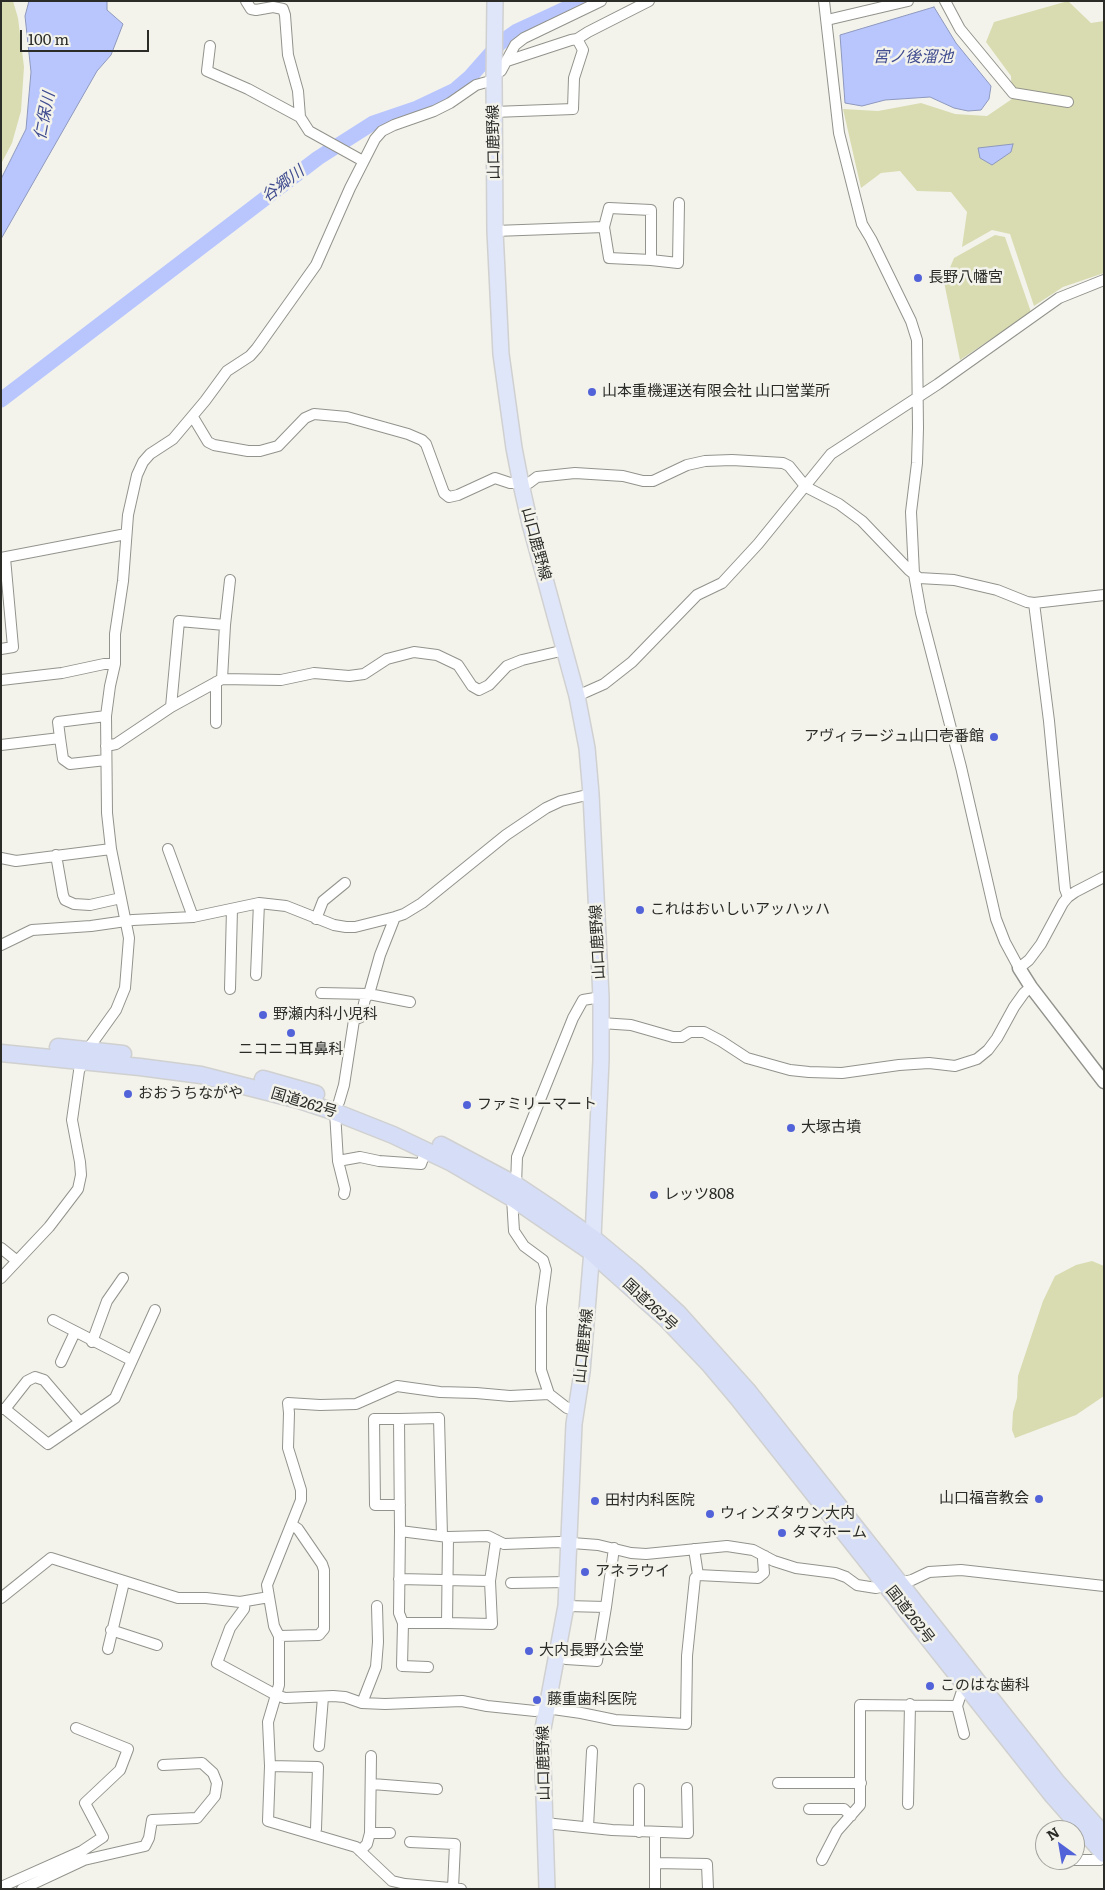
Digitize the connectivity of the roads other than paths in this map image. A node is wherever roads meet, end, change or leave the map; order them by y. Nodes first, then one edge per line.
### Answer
1 (246, 1) edge
2 (495, 1) edge
3 (601, 1) edge
4 (649, 1) edge
5 (824, 1) edge
6 (908, 1) edge
7 (944, 1) edge
8 (827, 20) junction
9 (577, 39) junction
10 (210, 46) dead end
11 (497, 70) junction
12 (1068, 102) dead end
13 (494, 112) junction
14 (300, 117) junction
15 (363, 161) junction
16 (678, 204) dead end
17 (604, 227) junction
18 (495, 231) junction
19 (651, 260) junction
20 (1104, 280) edge
21 (918, 396) junction
22 (193, 417) junction
23 (521, 484) junction
24 (806, 487) junction
25 (126, 534) junction
26 (3, 558) edge
27 (914, 574) junction
28 (230, 580) dead end
29 (1104, 595) edge
30 (5, 602) edge
31 (1034, 603) junction
32 (225, 625) junction
33 (1, 649) edge
34 (565, 650) junction
35 (115, 664) junction
36 (1, 680) edge
37 (219, 680) junction
38 (577, 696) junction
39 (171, 707) junction
40 (106, 716) junction
41 (216, 723) dead end
42 (60, 738) junction
43 (1, 745) edge
44 (106, 746) junction
45 (106, 760) junction
46 (591, 794) junction
47 (111, 849) junction
48 (168, 849) dead end
49 (56, 855) junction
50 (1, 858) edge
51 (1104, 877) edge
52 (345, 883) dead end
53 (1068, 897) junction
54 (121, 898) junction
55 (259, 903) junction
56 (232, 909) junction
57 (193, 917) junction
58 (395, 917) junction
59 (316, 918) junction
60 (127, 922) junction
61 (1, 945) edge
62 (1019, 968) junction
63 (256, 975) dead end
64 (1032, 987) junction
65 (230, 989) dead end
66 (320, 993) dead end
67 (370, 994) junction
68 (601, 997) junction
69 (410, 1002) dead end
70 (601, 1023) junction
71 (1, 1042) edge
72 (1, 1053) edge
73 (85, 1055) junction
74 (1101, 1073) edge
75 (337, 1107) junction
76 (426, 1150) junction
77 (338, 1161) junction
78 (514, 1192) junction
79 (344, 1194) dead end
80 (592, 1245) junction
81 (1, 1248) edge
82 (17, 1261) junction
83 (1, 1278) edge
84 (123, 1278) dead end
85 (155, 1310) dead end
86 (53, 1320) dead end
87 (75, 1332) junction
88 (92, 1342) junction
89 (131, 1360) junction
90 (61, 1362) dead end
91 (549, 1394) junction
92 (3, 1409) edge
93 (576, 1409) junction
94 (399, 1419) junction
95 (80, 1422) junction
96 (400, 1505) junction
97 (292, 1525) junction
98 (400, 1531) junction
99 (445, 1536) junction
100 (496, 1540) junction
101 (569, 1543) junction
102 (614, 1548) junction
103 (694, 1549) junction
104 (765, 1556) junction
105 (698, 1575) junction
106 (399, 1579) junction
107 (448, 1580) junction
108 (490, 1580) junction
109 (124, 1582) junction
110 (567, 1582) junction
111 (510, 1583) dead end
112 (893, 1584) junction
113 (1104, 1586) edge
114 (269, 1597) junction
115 (1, 1598) edge
116 (245, 1601) junction
117 (377, 1606) dead end
118 (566, 1606) junction
119 (606, 1607) junction
120 (403, 1623) junction
121 (447, 1623) junction
122 (111, 1630) junction
123 (279, 1636) junction
124 (157, 1645) dead end
125 (108, 1649) dead end
126 (566, 1658) dead end
127 (428, 1667) dead end
128 (969, 1681) junction
129 (276, 1695) junction
130 (323, 1697) junction
131 (362, 1703) junction
132 (910, 1704) junction
133 (957, 1706) junction
134 (546, 1708) junction
135 (76, 1728) dead end
136 (964, 1734) dead end
137 (319, 1746) dead end
138 (592, 1751) dead end
139 (371, 1756) dead end
140 (163, 1765) dead end
141 (270, 1766) junction
142 (778, 1783) dead end
143 (861, 1783) junction
144 (372, 1784) junction
145 (687, 1788) dead end
146 (437, 1789) dead end
147 (639, 1789) dead end
148 (908, 1804) dead end
149 (809, 1809) dead end
150 (850, 1816) junction
151 (545, 1823) junction
152 (588, 1828) junction
153 (638, 1832) junction
154 (655, 1832) junction
155 (370, 1833) junction
156 (314, 1834) junction
157 (390, 1834) dead end
158 (1104, 1835) edge
159 (410, 1842) dead end
160 (360, 1852) junction
161 (1104, 1856) edge
162 (822, 1860) dead end
163 (1085, 1860) edge
164 (656, 1863) junction
165 (1, 1887) edge
166 (457, 1888) edge
167 (22, 1889) edge
168 (547, 1889) edge
169 (655, 1889) edge
170 (708, 1889) edge

1 - 14 street
2 - 11 main road, 山口鹿野線
3 - 11 street
4 - 9 street
5 - 8 street
6 - 8 street
7 - 12 street
8 - 21 street
9 - 11 street
9 - 13 street
10 - 14 street
11 - 13 main road, 山口鹿野線
11 - 15 street
13 - 18 main road, 山口鹿野線
14 - 15 street
15 - 22 street
16 - 19 street
17 - 18 street
17 - 19 street
17 - 19 street
18 - 23 main road, 山口鹿野線
20 - 21 street
21 - 24 street
21 - 27 street
22 - 23 street
22 - 25 street
23 - 24 street
23 - 34 main road, 山口鹿野線
24 - 27 street
24 - 38 street
25 - 26 street
25 - 35 street
26 - 30 street
27 - 31 street
27 - 62 street
28 - 32 street
29 - 31 street
30 - 33 street
31 - 53 street
32 - 37 street
32 - 39 street
34 - 37 street
34 - 38 main road, 山口鹿野線
35 - 36 street
35 - 40 street
37 - 39 street
37 - 41 street
38 - 46 main road, 山口鹿野線
39 - 44 street
40 - 42 street
40 - 44 street
42 - 43 street
42 - 45 street
44 - 45 street
45 - 47 street
46 - 58 street
46 - 68 main road, 山口鹿野線
47 - 49 street
47 - 54 street
48 - 57 street
49 - 50 street
49 - 54 street
51 - 53 street
52 - 59 street
53 - 62 street
54 - 60 street
55 - 56 street
55 - 59 street
55 - 63 street
56 - 57 street
56 - 65 street
57 - 60 street
58 - 59 street
58 - 67 street
60 - 61 street
60 - 73 street
62 - 64 street
64 - 70 street
64 - 74 street
66 - 67 street
67 - 69 street
67 - 75 street
68 - 70 main road, 山口鹿野線
68 - 78 street
70 - 80 main road, 山口鹿野線
71 - 73 highway, 国道262号
72 - 73 highway, 国道262号
73 - 75 highway, 国道262号
73 - 82 street
75 - 76 highway, 国道262号
75 - 77 street
75 - 78 highway, 国道262号
76 - 77 street
76 - 78 highway, 国道262号
77 - 79 street
78 - 80 highway, 国道262号
78 - 91 street
80 - 93 main road, 山口鹿野線
80 - 112 highway, 国道262号
81 - 82 street
82 - 83 street
84 - 88 street
85 - 89 street
86 - 87 street
87 - 88 street
87 - 90 street
88 - 89 street
89 - 95 street
91 - 93 street
91 - 97 street
92 - 95 street
92 - 95 street
93 - 101 main road, 山口鹿野線
94 - 96 street
94 - 96 street
94 - 99 street
96 - 98 street
97 - 114 street
97 - 123 street
98 - 99 street
98 - 106 street
99 - 100 street
99 - 107 street
100 - 101 street
100 - 108 street
101 - 102 street
101 - 110 main road, 山口鹿野線
102 - 103 street
102 - 119 street
103 - 104 street
103 - 105 street
104 - 105 street
104 - 112 street
105 - 134 street
106 - 107 street
106 - 120 street
107 - 108 street
107 - 121 street
108 - 121 street
109 - 115 street
109 - 116 street
109 - 122 street
110 - 111 street
110 - 118 main road, 山口鹿野線
112 - 113 street
112 - 128 highway, 国道262号
114 - 116 street
114 - 123 street
116 - 129 street
117 - 131 street
118 - 119 street
118 - 134 main road, 山口鹿野線
119 - 126 street
120 - 121 street
120 - 127 street
122 - 124 street
122 - 125 street
123 - 129 street
128 - 133 street
128 - 158 highway, 国道262号
128 - 161 highway, 国道262号
129 - 130 street
129 - 141 street
130 - 131 street
130 - 137 street
131 - 134 street
132 - 133 street
132 - 143 street
132 - 148 street
133 - 136 street
134 - 151 main road, 山口鹿野線
135 - 165 street
138 - 152 street
139 - 144 street
140 - 167 street
141 - 156 street
141 - 156 street
142 - 143 street
143 - 150 street
144 - 146 street
144 - 155 street
145 - 154 street
147 - 153 street
149 - 150 street
150 - 162 street
151 - 152 street
151 - 168 main road, 山口鹿野線
152 - 153 street
153 - 154 street
154 - 164 street
155 - 157 street
155 - 160 street
156 - 160 street
159 - 166 street
160 - 166 street
161 - 163 street
164 - 169 street
164 - 170 street

